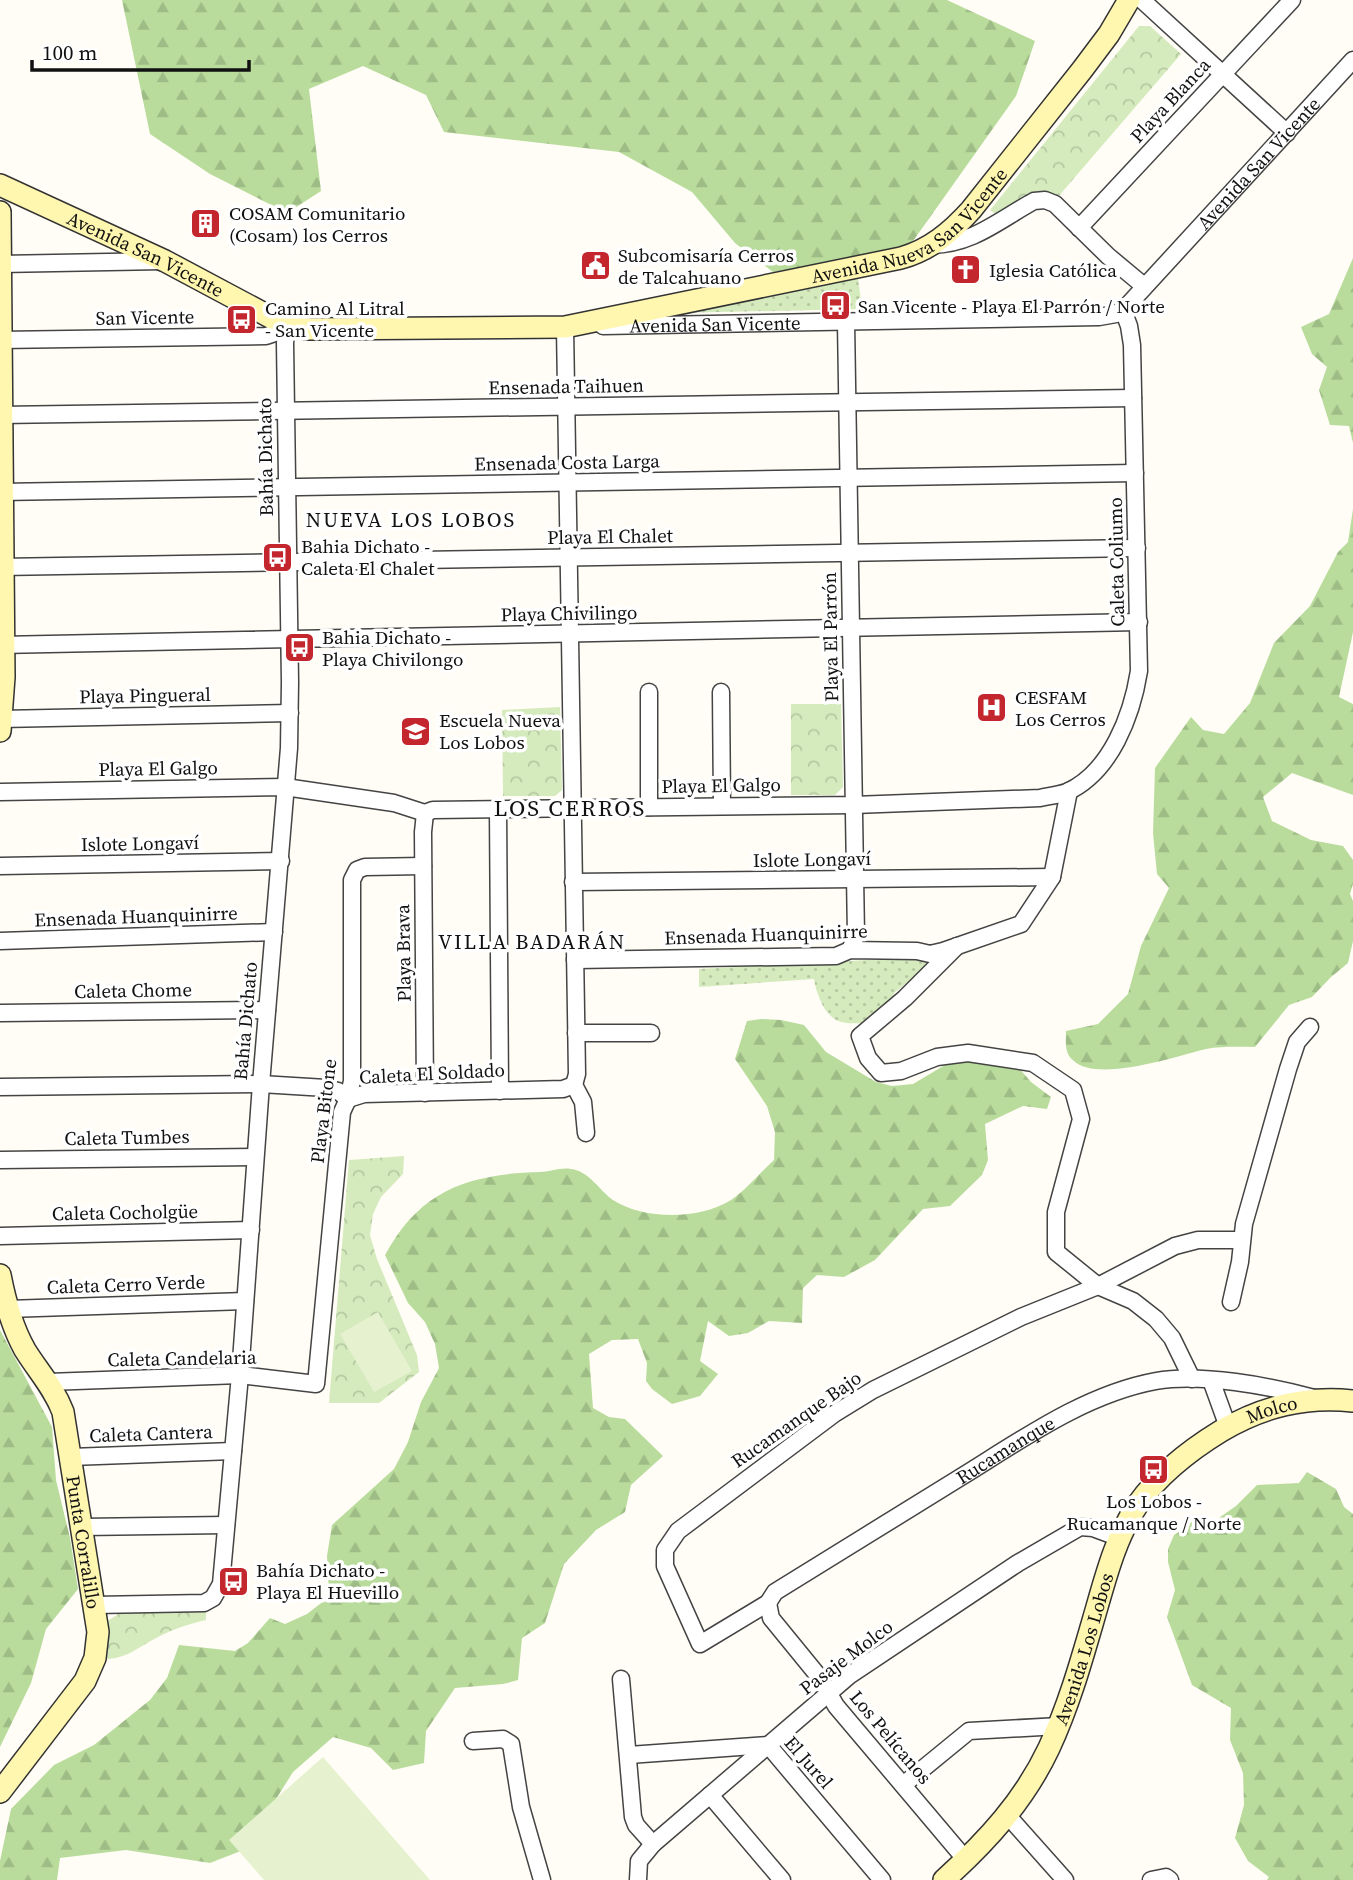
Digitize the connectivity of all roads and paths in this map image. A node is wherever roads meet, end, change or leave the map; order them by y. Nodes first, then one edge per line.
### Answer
1 (1129, 0) edge
2 (1142, 0) edge
3 (1292, 0) edge
4 (1353, 60) edge
5 (1223, 74) junction
6 (1287, 134) junction
7 (0, 185) edge
8 (0, 212) edge
9 (1079, 228) junction
10 (932, 245) junction
11 (165, 261) junction
12 (1, 264) edge
13 (1144, 286) junction
14 (1123, 310) junction
15 (846, 322) junction
16 (287, 326) junction
17 (565, 327) junction
18 (1, 340) edge
19 (1133, 398) junction
20 (848, 402) junction
21 (566, 407) junction
22 (286, 411) junction
23 (1, 415) edge
24 (1135, 473) junction
25 (849, 478) junction
26 (567, 483) junction
27 (287, 487) junction
28 (2, 492) edge
29 (1137, 548) junction
30 (850, 553) junction
31 (568, 557) junction
32 (288, 562) junction
33 (2, 567) edge
34 (1139, 622) junction
35 (851, 628) junction
36 (569, 634) junction
37 (289, 640) junction
38 (2, 645) edge
39 (649, 692) dead end
40 (721, 692) dead end
41 (290, 713) junction
42 (1, 719) edge
43 (0, 729) edge
44 (285, 787) junction
45 (1069, 791) junction
46 (0, 792) edge
47 (854, 804) junction
48 (722, 806) junction
49 (649, 807) junction
50 (572, 808) junction
51 (498, 809) junction
52 (425, 814) junction
53 (281, 861) junction
54 (0, 866) edge
55 (423, 866) junction
56 (1052, 877) junction
57 (855, 879) junction
58 (573, 882) junction
59 (274, 932) junction
60 (0, 941) edge
61 (957, 946) junction
62 (850, 950) junction
63 (575, 960) junction
64 (267, 1010) junction
65 (0, 1013) edge
66 (1310, 1027) dead end
67 (576, 1033) junction
68 (651, 1033) dead end
69 (261, 1084) junction
70 (574, 1084) junction
71 (0, 1087) edge
72 (500, 1091) junction
73 (425, 1093) junction
74 (348, 1099) junction
75 (586, 1132) dead end
76 (255, 1157) junction
77 (0, 1160) edge
78 (251, 1230) junction
79 (0, 1236) edge
80 (1241, 1240) junction
81 (0, 1275) edge
82 (1098, 1286) junction
83 (245, 1301) junction
84 (1231, 1302) dead end
85 (8, 1309) junction
86 (240, 1375) junction
87 (1192, 1379) junction
88 (1211, 1380) junction
89 (48, 1382) junction
90 (316, 1384) joint
91 (1316, 1399) junction
92 (1353, 1401) edge
93 (1228, 1427) junction
94 (233, 1451) junction
95 (71, 1457) junction
96 (226, 1525) junction
97 (82, 1527) junction
98 (1120, 1538) junction
99 (768, 1603) junction
100 (95, 1605) junction
101 (700, 1644) joint
102 (621, 1679) dead end
103 (829, 1693) junction
104 (1059, 1726) junction
105 (473, 1741) dead end
106 (768, 1745) junction
107 (629, 1755) junction
108 (903, 1785) junction
109 (0, 1792) edge
110 (710, 1796) junction
111 (1008, 1816) junction
112 (653, 1844) junction
113 (966, 1860) junction
114 (1169, 1879) edge
115 (542, 1880) edge
116 (638, 1880) edge
117 (782, 1880) edge
118 (882, 1880) edge
119 (944, 1880) edge
120 (1065, 1880) edge
121 (1151, 1880) edge

1 - 10 street, Avenida Nueva San Vicente
2 - 5 street
3 - 5 street, Playa Blanca
4 - 6 street, Avenida San Vicente
5 - 6 street
5 - 9 street, Playa Blanca
6 - 13 street, Avenida San Vicente
7 - 11 street, Avenida San Vicente
8 - 12 street
9 - 10 street
9 - 13 street
10 - 17 street, Avenida Nueva San Vicente
11 - 12 street
11 - 16 street, Avenida San Vicente
12 - 18 street
13 - 14 street, Avenida San Vicente
14 - 15 street, Avenida San Vicente
14 - 19 street, Caleta Coliumo
15 - 17 street, Avenida San Vicente
15 - 20 street, Playa El Parrón
16 - 17 street, Avenida San Vicente
16 - 18 street, San Vicente
16 - 22 street, Bahía Dichato
17 - 21 street
18 - 23 street
19 - 20 street, Ensenada Taihuen
19 - 24 street, Caleta Coliumo
20 - 21 street, Ensenada Taihuen
20 - 25 street, Playa El Parrón
21 - 22 street, Ensenada Taihuen
21 - 26 street
22 - 23 street, Ensenada Taihuen
22 - 27 street, Bahía Dichato
23 - 28 street
24 - 25 street, Ensenada Costa Larga
24 - 29 street, Caleta Coliumo
25 - 26 street, Ensenada Costa Larga
25 - 30 street, Playa El Parrón
26 - 27 street, Ensenada Costa Larga
26 - 31 street
27 - 28 street, Ensenada Costa Larga
27 - 32 street, Bahía Dichato
28 - 33 street
29 - 30 street, Playa El Chalet
29 - 34 street, Caleta Coliumo
30 - 31 street, Playa El Chalet
30 - 35 street, Playa El Parrón
31 - 32 street, Playa El Chalet
31 - 36 street
32 - 33 street, Playa El Chalet
32 - 37 street, Bahía Dichato
33 - 38 street
34 - 35 street, Playa Chivilingo
34 - 45 street, Caleta Coliumo
35 - 36 street, Playa Chivilingo
35 - 47 street, Playa El Parrón
36 - 37 street, Playa Chivilingo
36 - 50 street
37 - 38 street, Playa Chivilingo
37 - 41 street, Bahía Dichato
38 - 42 street
39 - 49 street
40 - 48 street
41 - 42 street, Playa Pingueral
41 - 44 street, Bahía Dichato
42 - 43 street
44 - 46 street, Playa El Galgo
44 - 52 street, Playa El Galgo
44 - 53 street, Bahía Dichato
45 - 47 street, Playa El Galgo
45 - 56 street
47 - 48 street, Playa El Galgo
47 - 57 street, Playa El Parrón
48 - 49 street, Playa El Galgo
49 - 50 street, Playa El Galgo
50 - 51 street, Playa El Galgo
50 - 58 street
51 - 52 street, Playa El Galgo
51 - 72 street
52 - 55 street, Playa Brava
53 - 54 street, Islote Longaví
53 - 59 street, Bahía Dichato
55 - 73 street, Playa Brava
55 - 74 street, Playa Bitone
56 - 57 street, Islote Longaví
56 - 61 street, Ensenada Huanquinirre
57 - 58 street, Islote Longaví
57 - 62 street, Playa El Parrón
58 - 63 street
59 - 60 street, Ensenada Huanquinirre
59 - 64 street, Bahía Dichato
61 - 62 street, Ensenada Huanquinirre
61 - 82 street
62 - 63 street, Ensenada Huanquinirre
63 - 67 street
64 - 65 street, Caleta Chome
64 - 69 street, Bahía Dichato
66 - 80 street
67 - 68 street
67 - 70 street
69 - 71 street, Caleta El Soldado
69 - 74 street, Caleta El Soldado
69 - 76 street, Bahía Dichato
70 - 72 street, Caleta El Soldado
70 - 75 street
72 - 73 street, Caleta El Soldado
73 - 74 street, Caleta El Soldado
74 - 90 street, Playa Bitone
76 - 77 street, Caleta Tumbes
76 - 78 street, Bahía Dichato
78 - 79 street, Caleta Cocholgüe
78 - 83 street, Bahía Dichato
80 - 82 street
80 - 84 street
81 - 85 street, Punta Corralillo
82 - 87 street
82 - 101 street, Rucamanque Bajo
83 - 85 street, Caleta Cerro Verde
83 - 86 street, Bahía Dichato
85 - 89 street, Punta Corralillo
86 - 89 street, Caleta Candelaria
86 - 90 street, Caleta Candelaria
86 - 94 street, Bahía Dichato
87 - 88 street, Rucamanque
87 - 99 street, Rucamanque
88 - 91 street, Rucamanque
88 - 93 street
89 - 95 street, Punta Corralillo
91 - 92 street, Rucamanque
91 - 93 street, Molco
93 - 98 street, Avenida Los Lobos
94 - 95 street, Caleta Cantera
94 - 96 street, Bahía Dichato
95 - 97 street, Punta Corralillo
96 - 97 street
96 - 100 street, Bahía Dichato
97 - 100 street, Punta Corralillo
98 - 103 street, Pasaje Molco
98 - 104 street, Avenida Los Lobos
99 - 101 street, Rucamanque
99 - 103 street, Los Pelícanos
100 - 109 street, Punta Corralillo
102 - 107 street
103 - 106 street, Pasaje Molco
103 - 108 street, Los Pelícanos
104 - 108 street
104 - 111 street, Avenida Los Lobos
105 - 115 street
106 - 107 street, El Jurel
106 - 110 street, Pasaje Molco
106 - 118 street, El Jurel
107 - 112 street
108 - 113 street, Los Pelícanos
110 - 112 street, Pasaje Molco
110 - 117 street
111 - 113 street, Avenida Los Lobos
111 - 120 street
112 - 116 street, Pasaje Molco
113 - 119 street, Avenida Los Lobos
114 - 121 street

